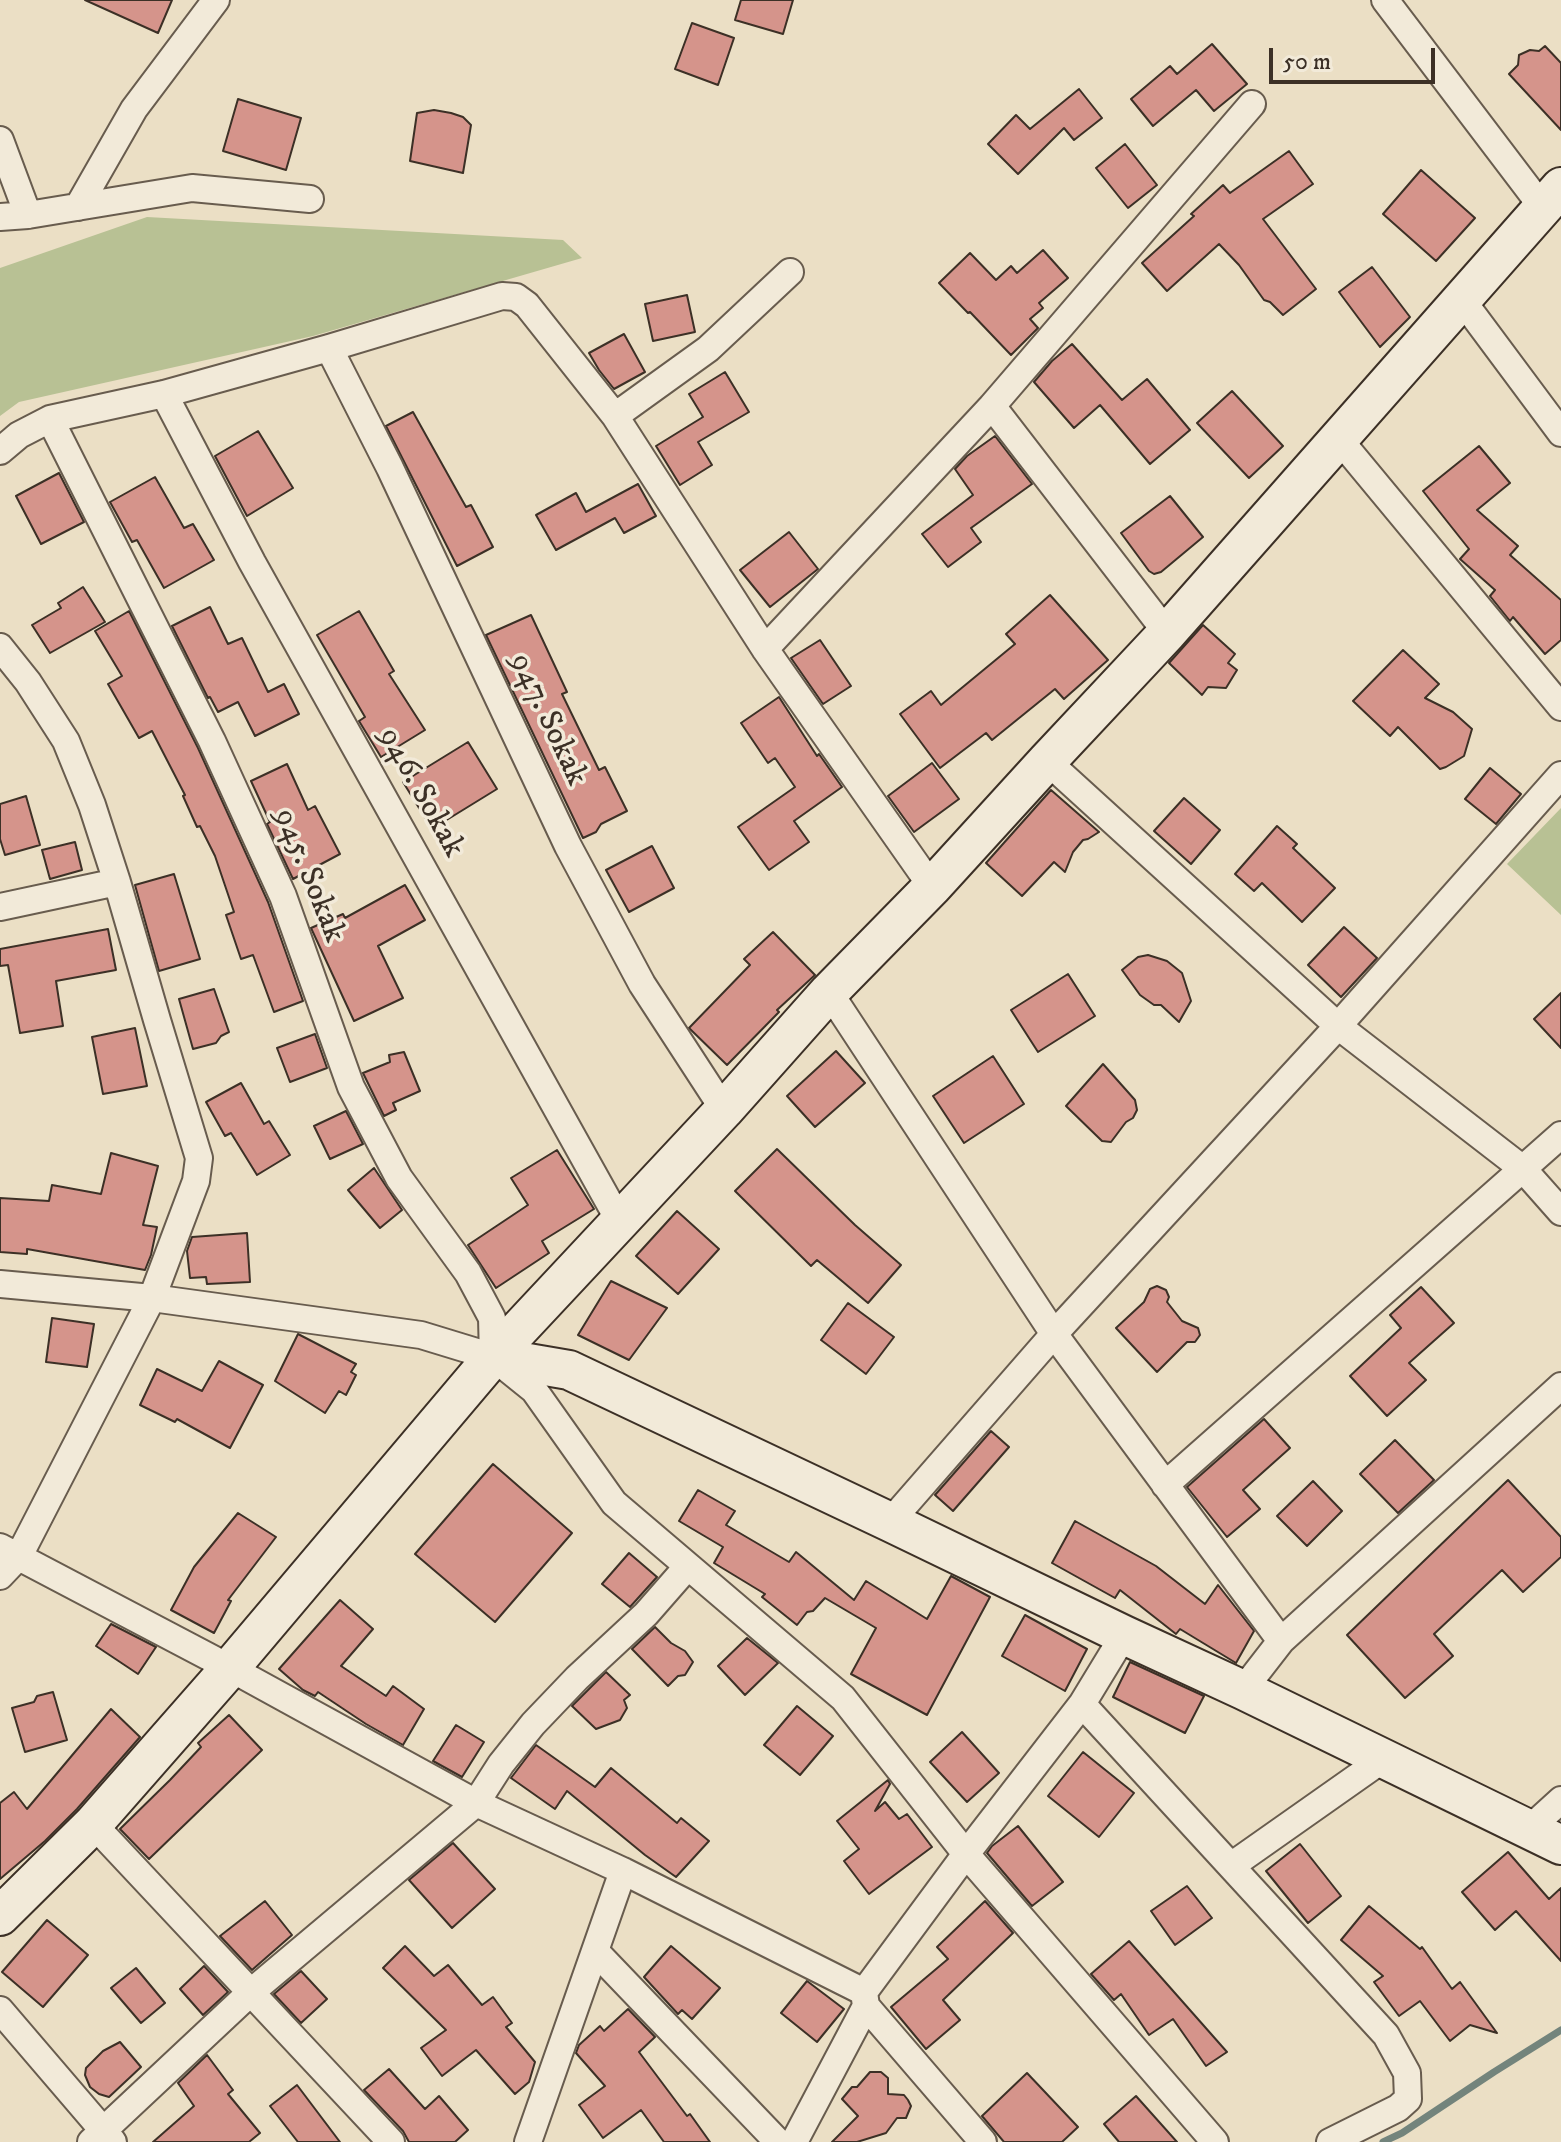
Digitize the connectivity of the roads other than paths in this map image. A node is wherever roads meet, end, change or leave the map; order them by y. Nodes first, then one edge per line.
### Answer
1 (216, 0) edge
2 (1385, 0) edge
3 (1252, 104) dead end
4 (0, 140) edge
5 (1552, 198) edge
6 (310, 199) dead end
7 (78, 207) junction
8 (28, 215) junction
9 (0, 217) edge
10 (790, 272) dead end
11 (1462, 300) junction
12 (329, 348) junction
13 (164, 394) junction
14 (992, 406) junction
15 (615, 416) junction
16 (50, 419) junction
17 (1561, 433) edge
18 (1338, 438) junction
19 (0, 451) edge
20 (1167, 633) junction
21 (0, 647) edge
22 (765, 649) junction
23 (1561, 707) edge
24 (1047, 761) junction
25 (1561, 775) edge
26 (117, 882) junction
27 (932, 887) junction
28 (0, 907) edge
29 (829, 992) junction
30 (1338, 1026) junction
31 (724, 1110) junction
32 (1561, 1135) edge
33 (1523, 1169) junction
34 (1561, 1212) edge
35 (620, 1222) junction
36 (0, 1284) edge
37 (152, 1298) junction
38 (1054, 1334) junction
39 (493, 1357) junction
40 (1561, 1386) edge
41 (1165, 1485) junction
42 (890, 1522) junction
43 (10, 1551) edge
44 (688, 1566) junction
45 (0, 1576) edge
46 (1124, 1635) junction
47 (1281, 1641) junction
48 (230, 1668) junction
49 (1243, 1690) junction
50 (1082, 1704) junction
51 (1383, 1759) junction
52 (1561, 1800) edge
53 (476, 1803) junction
54 (93, 1824) junction
55 (1545, 1838) edge
56 (966, 1854) junction
57 (1231, 1866) junction
58 (623, 1871) junction
59 (0, 1916) edge
60 (596, 1952) junction
61 (250, 1993) junction
62 (865, 1999) junction
63 (0, 2010) edge
64 (102, 2138) edge
65 (531, 2141) edge
66 (391, 2142) edge
67 (778, 2142) edge
68 (794, 2142) edge
69 (983, 2142) edge
70 (1215, 2142) edge
71 (1330, 2142) edge

1 - 7 street
2 - 5 street
3 - 14 street
4 - 8 street
5 - 11 street
6 - 7 street
7 - 8 street
8 - 9 street
10 - 15 street
11 - 17 street
11 - 18 street
12 - 13 street
12 - 15 street
12 - 31 street, 947. Sokak
13 - 16 street
13 - 35 street, 946. Sokak
14 - 20 street
14 - 22 street
15 - 22 street
16 - 19 street
16 - 39 street, 945. Sokak
18 - 20 street
18 - 23 street
20 - 24 street
21 - 26 street
22 - 27 street
24 - 27 street
24 - 30 street
25 - 30 street
26 - 28 street
26 - 37 street
27 - 29 street
29 - 31 street
29 - 38 street
30 - 33 street
30 - 38 street
31 - 35 street
32 - 33 street
33 - 34 street
33 - 41 street
35 - 39 street
36 - 37 street
37 - 39 street
37 - 43 street
38 - 41 street
38 - 42 street
39 - 42 street
39 - 44 street
39 - 48 street
40 - 47 street
41 - 47 street
42 - 46 street
43 - 45 street
43 - 48 street
44 - 53 street
44 - 56 street
46 - 49 street
46 - 50 street
47 - 49 street
48 - 53 street
48 - 54 street
49 - 51 street
50 - 56 street
50 - 57 street
51 - 55 street
51 - 57 street
52 - 55 street
53 - 58 street
53 - 61 street
54 - 59 street
54 - 61 street
56 - 62 street
56 - 70 street
57 - 71 street
58 - 60 street
58 - 62 street
60 - 65 street
60 - 67 street
61 - 64 street
61 - 66 street
62 - 68 street
62 - 69 street
63 - 64 street

